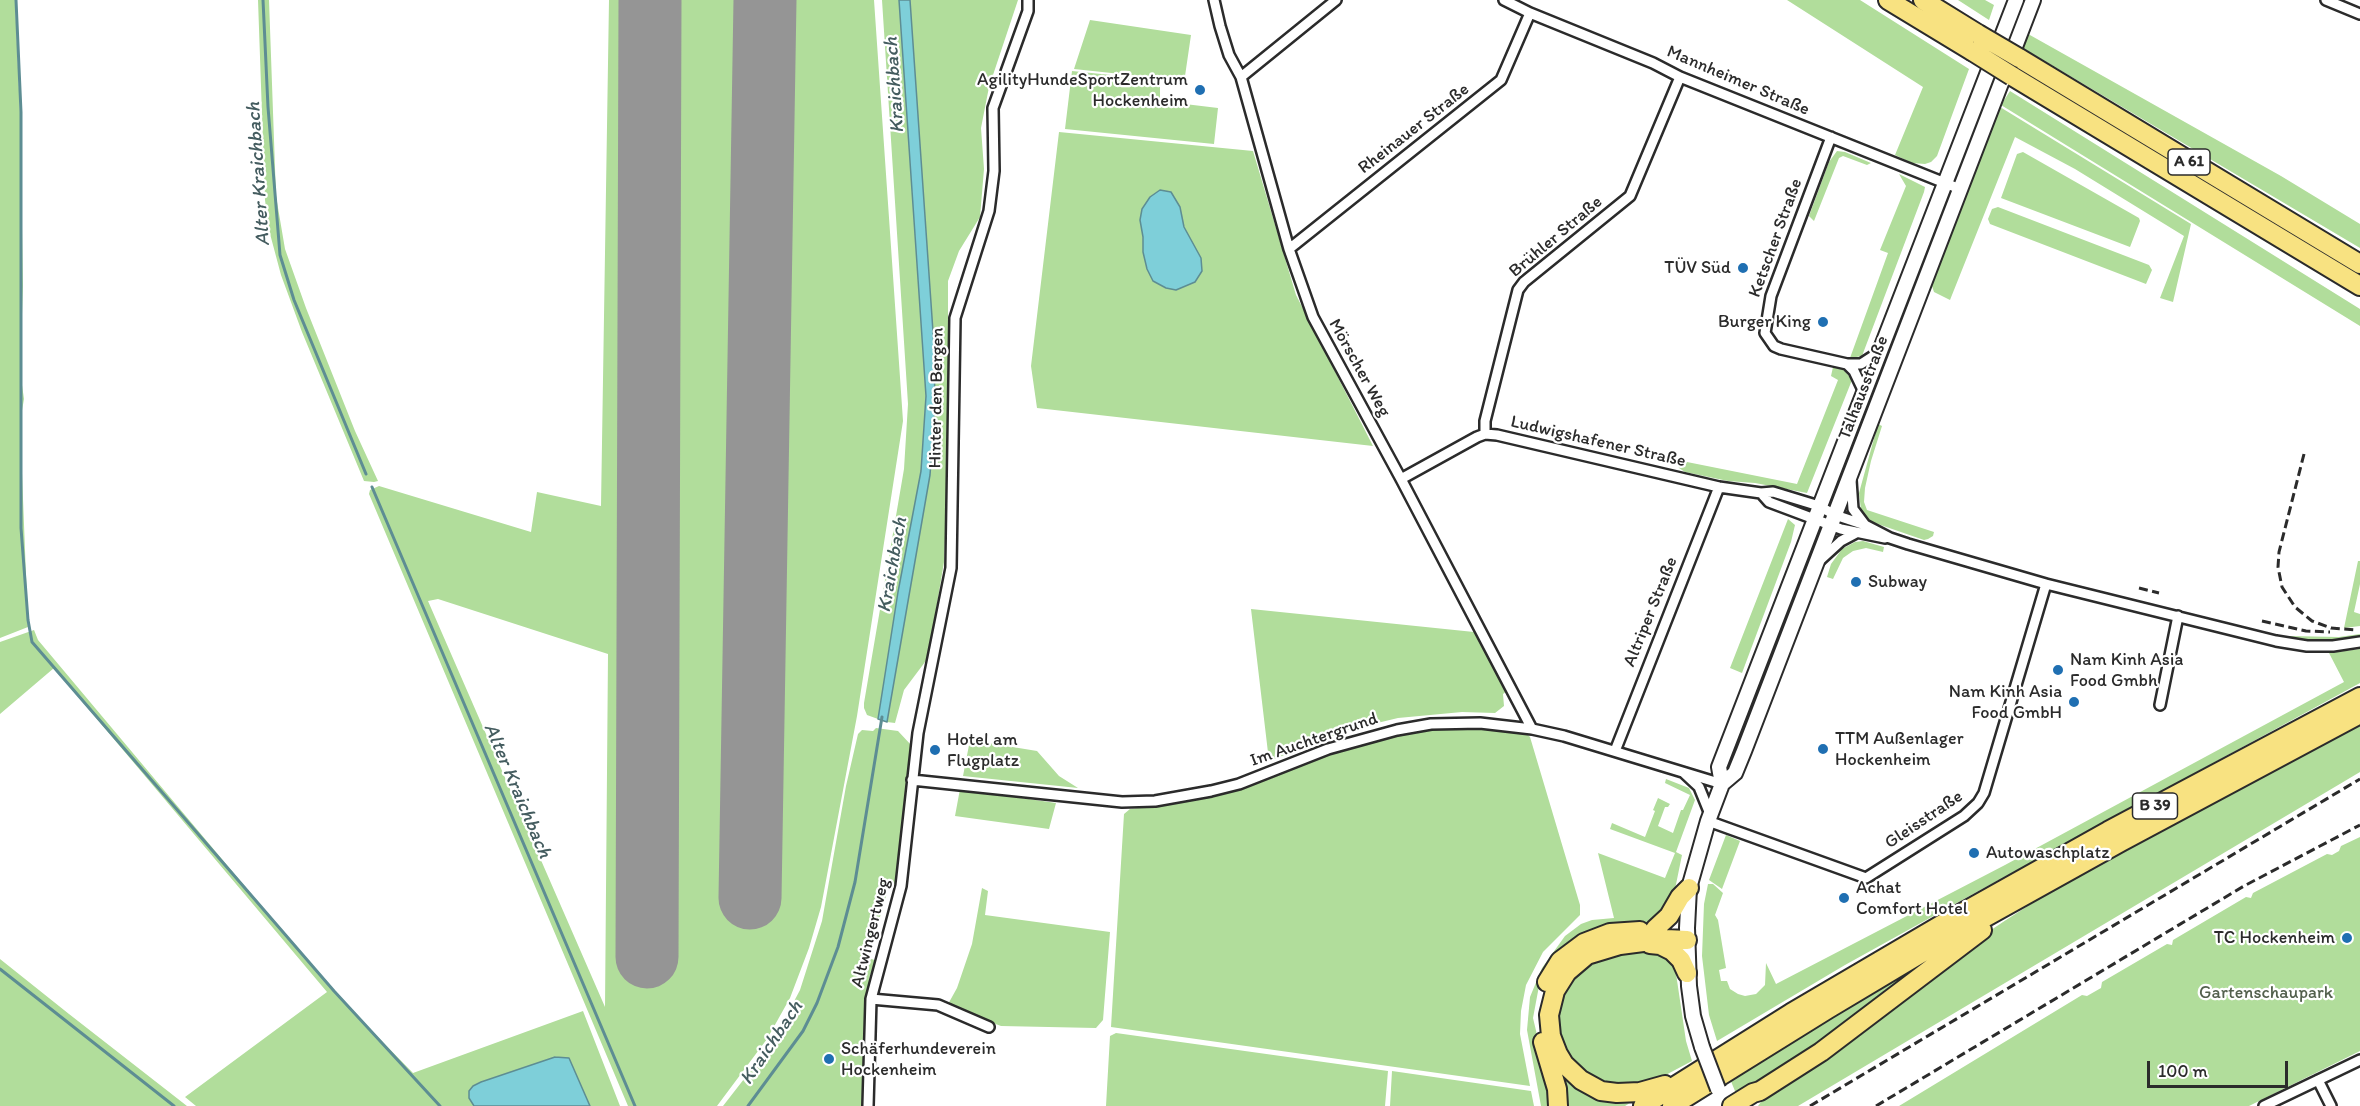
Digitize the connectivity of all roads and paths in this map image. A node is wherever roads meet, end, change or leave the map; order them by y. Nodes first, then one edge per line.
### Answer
1 (1028, 0) edge
2 (1214, 0) edge
3 (1336, 0) edge
4 (1504, 0) edge
5 (1888, 0) edge
6 (1923, 0) edge
7 (2016, 0) edge
8 (2033, 0) edge
9 (2326, 0) edge
10 (1530, 13) junction
11 (2360, 14) edge
12 (1241, 76) junction
13 (1680, 77) junction
14 (1831, 137) junction
15 (1945, 182) junction
16 (1960, 189) junction
17 (1289, 249) junction
18 (2360, 264) edge
19 (2360, 286) edge
20 (1878, 353) junction
21 (1847, 364) junction
22 (1864, 392) junction
23 (1485, 434) junction
24 (1851, 474) junction
25 (1401, 478) junction
26 (1719, 487) junction
27 (1817, 512) junction
28 (1833, 520) junction
29 (1865, 525) junction
30 (1856, 533) junction
31 (1890, 538) junction
32 (1816, 564) junction
33 (2046, 584) junction
34 (2178, 616) junction
35 (2360, 642) edge
36 (2360, 697) edge
37 (2160, 705) dead end
38 (2360, 714) edge
39 (1532, 729) junction
40 (918, 733) joint
41 (1615, 751) junction
42 (1682, 772) junction
43 (912, 780) junction
44 (1722, 784) junction
45 (1709, 818) junction
46 (1689, 888) junction
47 (2017, 899) junction
48 (1655, 929) junction
49 (1687, 934) junction
50 (1640, 943) junction
51 (1687, 972) junction
52 (871, 999) junction
53 (989, 1027) dead end
54 (2360, 1060) edge
55 (2318, 1080) junction
56 (1679, 1083) junction
57 (1755, 1099) edge
58 (868, 1106) edge
59 (1558, 1106) edge
60 (1643, 1106) edge
61 (1672, 1106) edge
62 (1726, 1106) edge
63 (1732, 1106) edge
64 (2264, 1106) edge
65 (2331, 1106) edge

1 - 40 street, Hinter den Bergen
2 - 12 street, Mörscher Weg
3 - 12 street
4 - 10 street, Mannheimer Straße
5 - 19 highway, A 61, bridge
6 - 18 highway, A 61, bridge
7 - 15 main road, Talhausstraße
8 - 16 main road, Talhausstraße
9 - 11 street
10 - 13 street, Mannheimer Straße
10 - 17 street, Rheinauer Straße
12 - 17 street, Mörscher Weg
13 - 14 street, Mannheimer Straße
13 - 23 street, Brühler Straße
14 - 15 street, Mannheimer Straße
14 - 21 street, Ketscher Straße
15 - 16 street, Mannheimer Straße
15 - 20 main road, Talhausstraße
16 - 24 main road, Talhausstraße
17 - 25 street, Mörscher Weg
20 - 21 street
20 - 22 main road, Talhausstraße
21 - 22 street
22 - 27 main road, Talhausstraße
23 - 25 street, Ludwigshafener Straße
23 - 26 street, Ludwigshafener Straße
24 - 28 main road, Talhausstraße
24 - 29 street
25 - 39 street, Mörscher Weg
26 - 27 street, Ludwigshafener Straße
26 - 41 street, Altriper Straße
27 - 28 street, Ludwigshafener Straße
27 - 44 main road, Talhausstraße
28 - 29 street
28 - 30 street
28 - 32 main road, Talhausstraße
29 - 31 street
30 - 31 street
30 - 32 street
31 - 33 street
32 - 44 main road, Talhausstraße
33 - 34 street
33 - 45 street, Gleisstraße
34 - 35 street
34 - 37 street
36 - 56 highway, B 39
38 - 47 highway, B 39
39 - 41 street, Im Auchtergrund
39 - 43 street, Im Auchtergrund
40 - 43 street, Altwingertweg
41 - 42 street, Im Auchtergrund
42 - 44 street, Im Auchtergrund
42 - 45 street
43 - 52 street, Altwingertweg
44 - 45 main road, Talhausstraße
45 - 46 main road, Talhausstraße
46 - 48 highway
46 - 49 main road, Talhausstraße
47 - 57 highway, B 39
47 - 61 highway, B 39
48 - 49 highway
48 - 59 highway
49 - 50 highway
49 - 51 main road, Talhausstraße
50 - 51 highway
50 - 56 highway
51 - 62 main road, Talhausstraße, bridge
52 - 53 street
52 - 58 street, Altwingertweg
54 - 55 street
55 - 64 street
55 - 65 street
56 - 60 highway, B 39
57 - 63 highway, B 39

